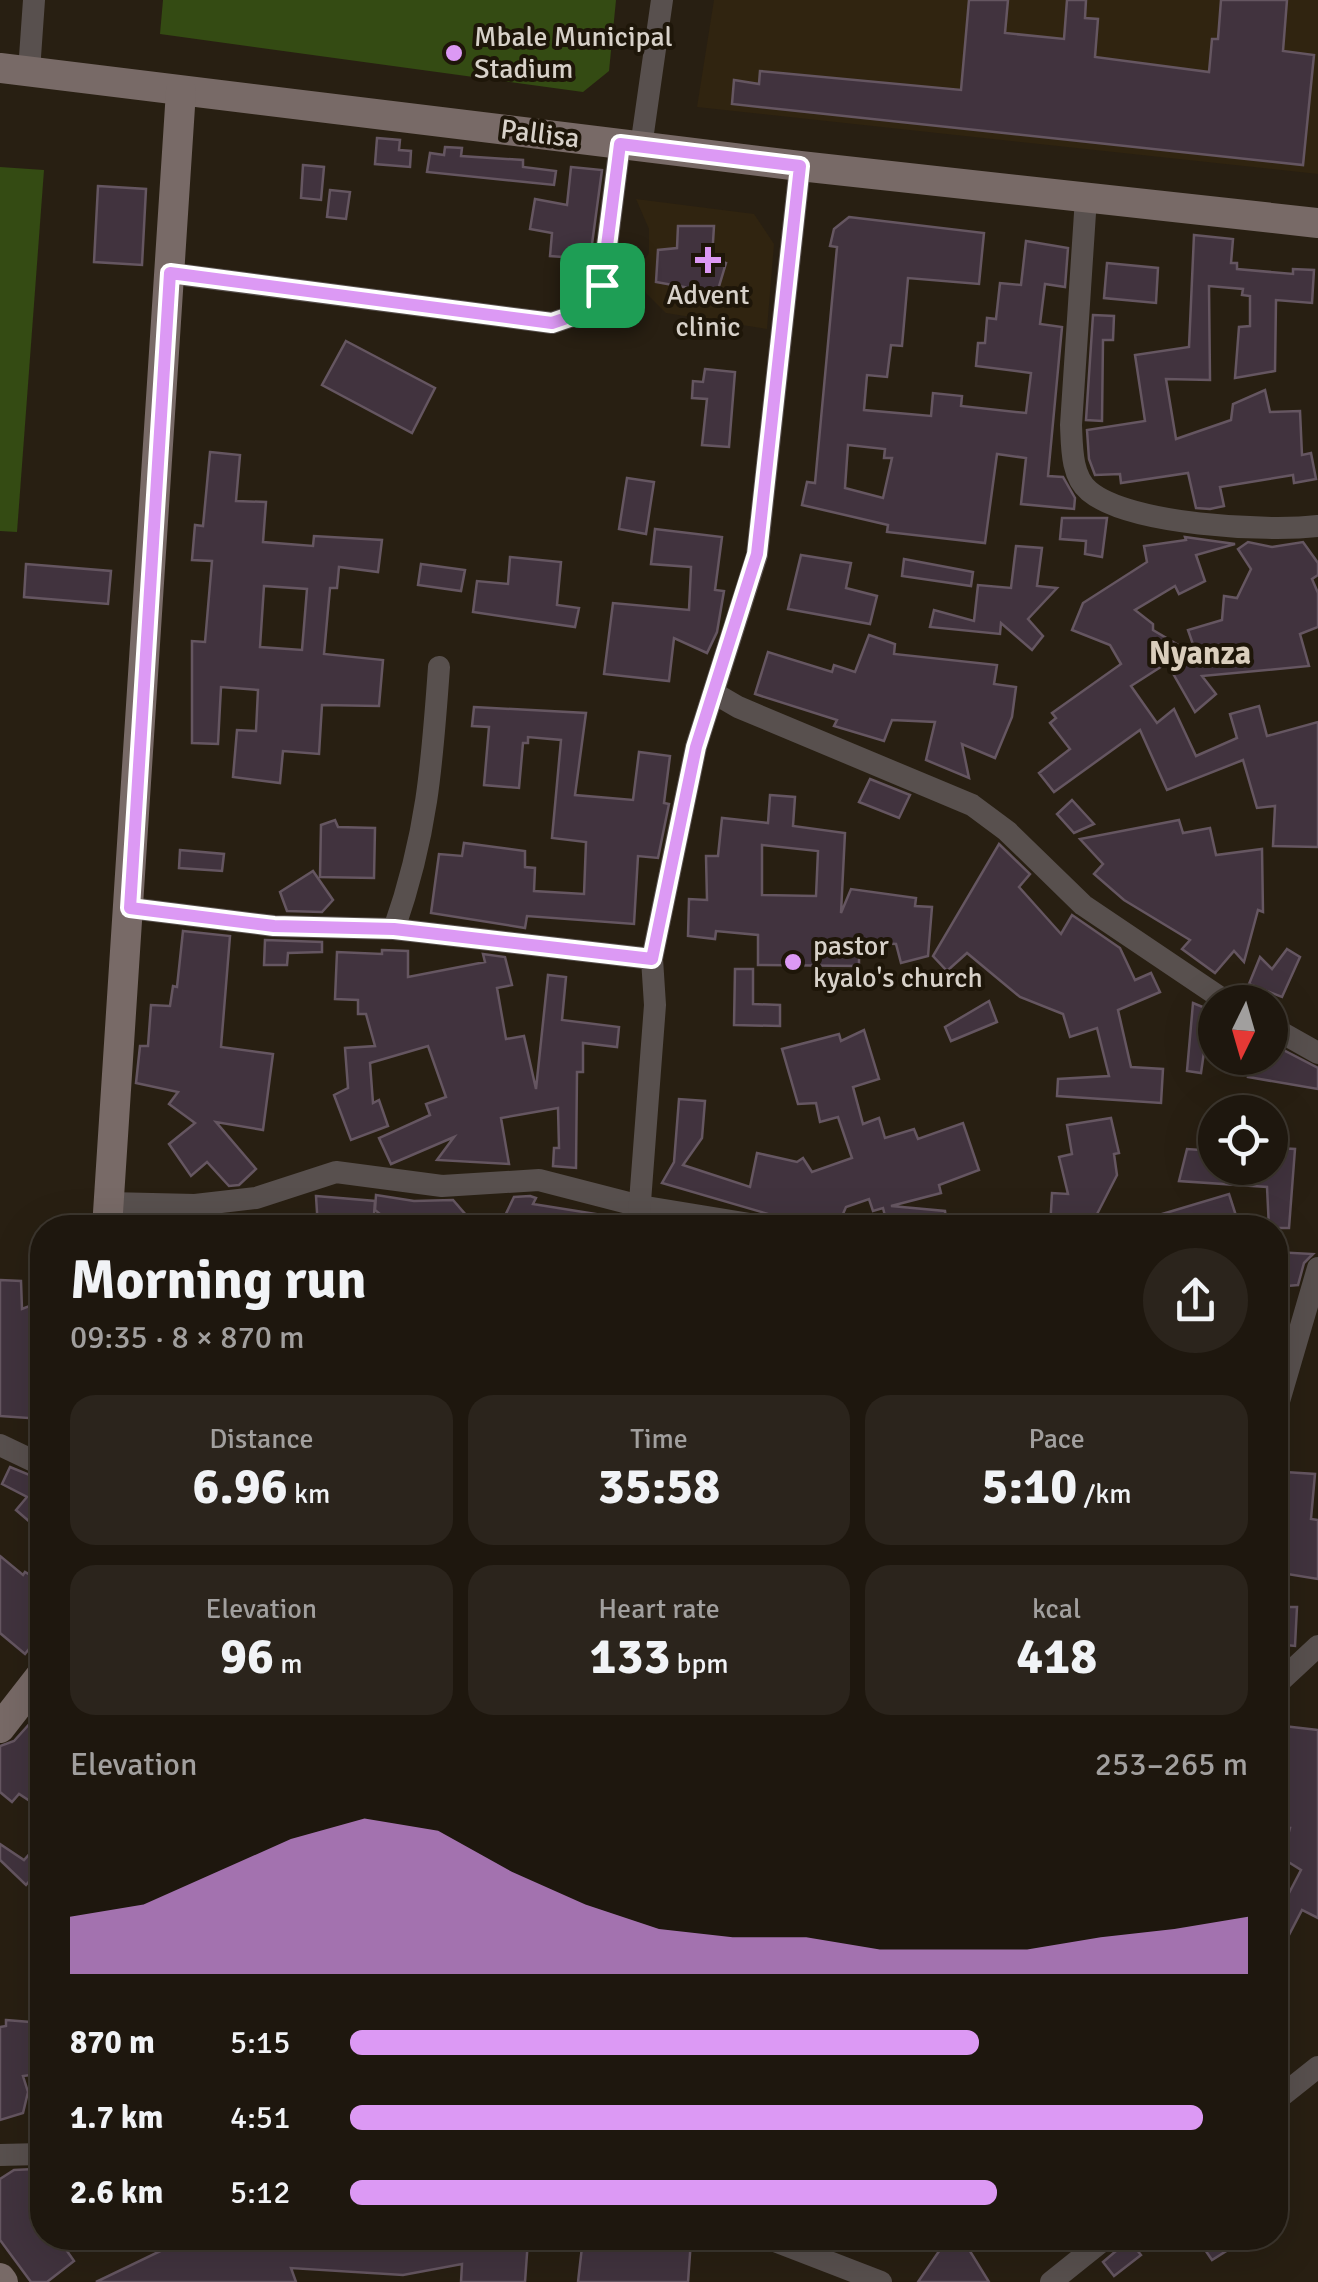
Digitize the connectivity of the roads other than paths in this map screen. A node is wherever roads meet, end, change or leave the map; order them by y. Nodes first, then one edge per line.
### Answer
1 (34, 0) edge
2 (662, 0) edge
3 (14, 70) edge
4 (182, 91) junction
5 (630, 145) junction
6 (800, 166) junction
7 (1086, 198) junction
8 (1318, 224) edge
9 (170, 273) junction
10 (1318, 526) edge
11 (439, 668) dead end
12 (714, 692) junction
13 (130, 908) junction
14 (394, 929) junction
15 (652, 959) junction
16 (1202, 985) edge
17 (1288, 1036) edge
18 (1318, 1053) edge
19 (108, 1215) edge
20 (634, 1215) edge
21 (639, 1215) edge
22 (1318, 1268) edge
23 (1288, 1371) edge
24 (0, 1446) edge
25 (30, 1460) edge
26 (1318, 1646) edge
27 (1288, 1674) edge
28 (30, 1689) edge
29 (0, 1728) edge
30 (1318, 2067) edge
31 (1288, 2091) edge
32 (30, 2155) edge
33 (0, 2156) edge
34 (799, 2250) edge
35 (1091, 2250) edge
36 (881, 2282) edge
37 (1051, 2282) edge

1 - 3 street
2 - 5 street
3 - 4 main road, Pallisa
4 - 5 main road, Pallisa
4 - 9 main road
5 - 6 main road, Pallisa
5 - 9 street
6 - 7 main road, Pallisa
6 - 12 street
7 - 8 main road, Pallisa
7 - 10 street
9 - 13 main road
11 - 14 street
12 - 15 street
12 - 16 street
13 - 14 street
13 - 19 main road
14 - 15 street
15 - 21 street
17 - 18 street
19 - 20 street
22 - 23 street
24 - 25 street
26 - 27 street
28 - 29 main road
30 - 31 street
32 - 33 street
34 - 36 street
35 - 37 street

